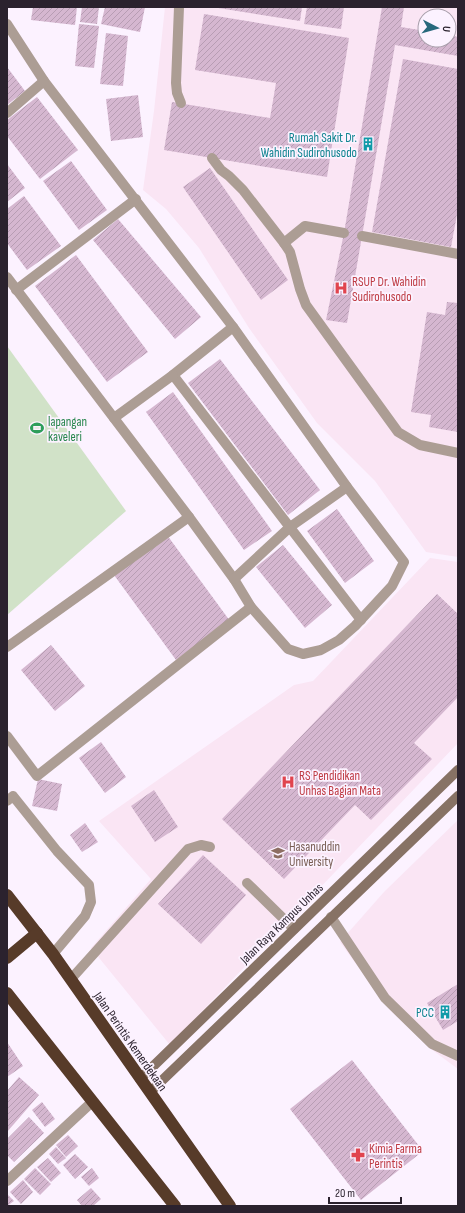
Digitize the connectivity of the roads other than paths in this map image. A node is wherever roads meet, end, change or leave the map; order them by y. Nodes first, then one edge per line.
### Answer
1 (179, 7) edge
2 (7, 24) edge
3 (44, 81) junction
4 (181, 103) dead end
5 (7, 112) edge
6 (212, 158) dead end
7 (136, 199) junction
8 (344, 233) dead end
9 (362, 236) dead end
10 (284, 243) junction
11 (458, 254) edge
12 (7, 277) edge
13 (16, 290) junction
14 (233, 327) junction
15 (173, 375) junction
16 (114, 418) junction
17 (458, 453) edge
18 (346, 487) junction
19 (189, 518) junction
20 (290, 527) junction
21 (234, 579) junction
22 (251, 607) junction
23 (361, 620) junction
24 (7, 647) edge
25 (7, 736) edge
26 (458, 770) edge
27 (458, 796) edge
28 (7, 801) edge
29 (210, 847) dead end
30 (247, 883) dead end
31 (7, 895) edge
32 (331, 917) junction
33 (294, 929) junction
34 (37, 933) junction
35 (53, 954) junction
36 (7, 958) edge
37 (71, 979) junction
38 (7, 993) edge
39 (458, 1056) edge
40 (140, 1079) junction
41 (150, 1092) junction
42 (92, 1102) junction
43 (7, 1181) edge
44 (175, 1206) edge
45 (230, 1206) edge

1 - 4 street
2 - 3 street
3 - 5 street
3 - 7 street
6 - 10 street
7 - 13 street
7 - 14 street
8 - 10 street
9 - 11 street
10 - 17 street
12 - 13 street
13 - 16 street
14 - 15 street
14 - 18 street
15 - 16 street
15 - 20 street
16 - 19 street
18 - 20 street
18 - 23 street
19 - 21 street
19 - 24 street
20 - 21 street
20 - 23 street
21 - 22 street
22 - 23 street
22 - 25 street
26 - 33 street, Jalan Raya Kampus Unhas
27 - 32 street
28 - 35 street
29 - 37 street
30 - 33 street
31 - 34 highway, Jalan Perintis Kemerdekaan
32 - 39 street
32 - 41 street
33 - 40 street, Jalan Raya Kampus Unhas
34 - 35 highway, Jalan Perintis Kemerdekaan
34 - 36 highway
35 - 37 highway, Jalan Perintis Kemerdekaan
37 - 40 highway, Jalan Perintis Kemerdekaan
38 - 42 highway
40 - 41 highway, Jalan Perintis Kemerdekaan
41 - 45 highway, Jalan Perintis Kemerdekaan
42 - 43 street
42 - 44 highway

